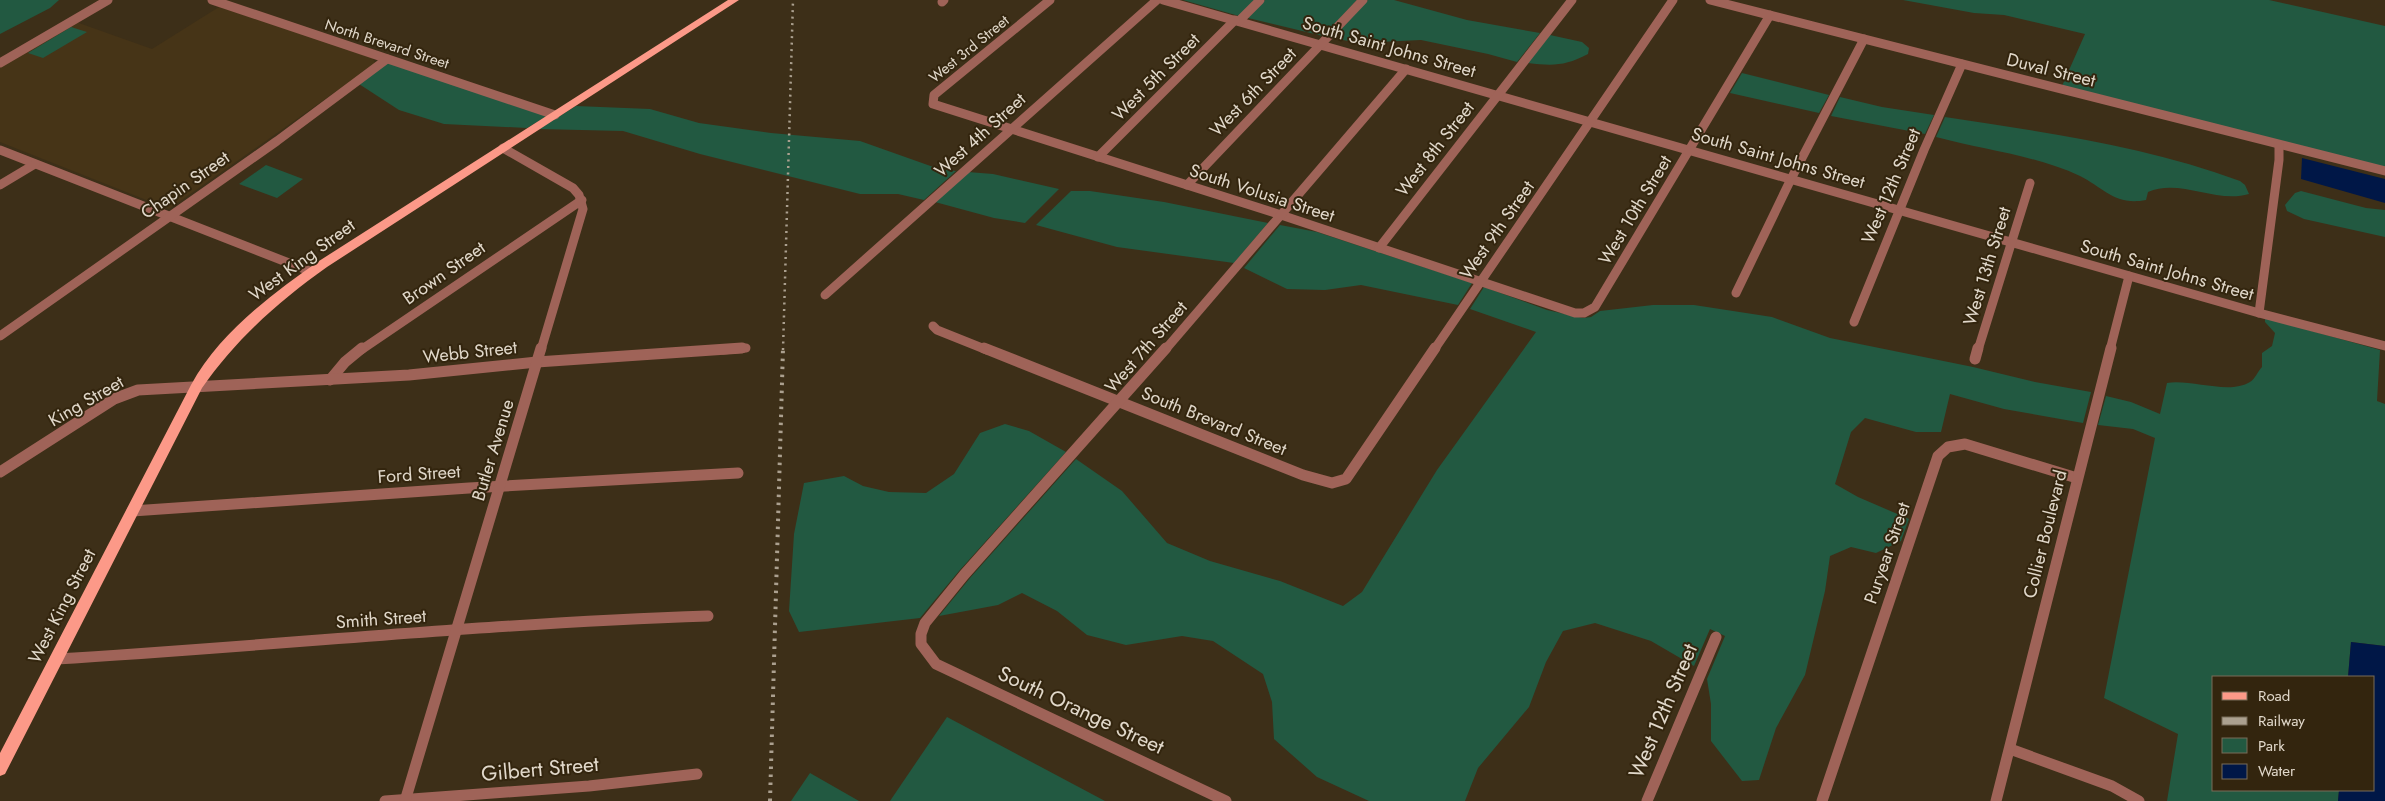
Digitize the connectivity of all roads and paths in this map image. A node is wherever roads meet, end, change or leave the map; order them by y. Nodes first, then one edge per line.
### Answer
1 (108, 0) edge
2 (212, 0) edge
3 (734, 0) edge
4 (1050, 0) edge
5 (1157, 0) edge
6 (1163, 0) edge
7 (1260, 0) edge
8 (1363, 0) edge
9 (1572, 0) edge
10 (1674, 0) edge
11 (1710, 0) edge
12 (1770, 15) junction
13 (1237, 21) junction
14 (1864, 39) junction
15 (1321, 44) junction
16 (387, 59) junction
17 (0, 63) edge
18 (1962, 64) junction
19 (1406, 69) junction
20 (1498, 94) junction
21 (932, 102) joint
22 (555, 115) junction
23 (1591, 121) junction
24 (1011, 129) junction
25 (2279, 145) junction
26 (503, 148) junction
27 (0, 150) edge
28 (1690, 150) junction
29 (1098, 157) junction
30 (35, 164) junction
31 (2385, 171) edge
32 (1791, 179) junction
33 (2030, 183) dead end
34 (0, 185) edge
35 (1187, 185) junction
36 (582, 200) junction
37 (1899, 210) junction
38 (171, 216) junction
39 (1282, 216) junction
40 (2011, 242) junction
41 (1380, 248) junction
42 (312, 272) junction
43 (2129, 276) junction
44 (1480, 282) junction
45 (1736, 293) dead end
46 (825, 295) dead end
47 (1584, 313) joint
48 (2259, 313) junction
49 (1854, 322) dead end
50 (933, 326) dead end
51 (0, 336) edge
52 (2385, 346) edge
53 (746, 348) dead end
54 (1975, 359) dead end
55 (537, 362) junction
56 (330, 380) junction
57 (197, 385) junction
58 (1120, 401) junction
59 (0, 472) edge
60 (738, 473) dead end
61 (2077, 478) junction
62 (1346, 479) joint
63 (500, 486) junction
64 (132, 511) junction
65 (708, 616) dead end
66 (456, 631) junction
67 (1716, 637) dead end
68 (923, 649) joint
69 (56, 659) junction
70 (2010, 749) junction
71 (0, 769) edge
72 (697, 774) dead end
73 (405, 800) edge
74 (385, 801) edge
75 (1226, 801) edge
76 (1647, 801) edge
77 (1822, 801) edge
78 (1996, 801) edge
79 (2139, 801) edge

1 - 17 street
2 - 16 street, North Brevard Street
3 - 22 main road, West King Street
4 - 21 street, West 3rd Street
5 - 24 street, West 4th Street
6 - 13 street, South Saint Johns Street
7 - 13 street, West 5th Street
8 - 15 street, West 6th Street
9 - 20 street, West 8th Street
10 - 23 street, West 9th Street
11 - 12 street, Duval Street
12 - 14 street, Duval Street
12 - 28 street, West 10th Street
13 - 15 street, South Saint Johns Street
13 - 29 street, West 5th Street
14 - 18 street, Duval Street
14 - 32 street
15 - 19 street, South Saint Johns Street
15 - 35 street, West 6th Street
16 - 22 street, North Brevard Street
16 - 38 street, Chapin Street
18 - 25 street, Duval Street
18 - 37 street, West 12th Street
19 - 20 street, South Saint Johns Street
19 - 39 street, West 7th Street
20 - 23 street, South Saint Johns Street
20 - 41 street, West 8th Street
21 - 24 street, South Volusia Street
22 - 26 main road, West King Street
23 - 28 street, South Saint Johns Street
23 - 44 street, West 9th Street
24 - 29 street, South Volusia Street
24 - 46 street, West 4th Street
25 - 31 street, Duval Street
25 - 48 street
26 - 36 street
26 - 42 main road, West King Street
27 - 30 street
28 - 32 street, South Saint Johns Street
28 - 47 street, West 10th Street
29 - 35 street, South Volusia Street
30 - 34 street
30 - 38 street
32 - 37 street, South Saint Johns Street
32 - 45 street
33 - 40 street, West 13th Street
35 - 39 street, South Volusia Street
36 - 55 street, Butler Avenue
36 - 56 street, Brown Street
37 - 40 street, South Saint Johns Street
37 - 49 street, West 12th Street
38 - 42 street
38 - 51 street, Chapin Street
39 - 41 street, South Volusia Street
39 - 58 street, West 7th Street
40 - 43 street, South Saint Johns Street
40 - 54 street, West 13th Street
41 - 44 street, South Volusia Street
42 - 57 main road, West King Street
43 - 48 street, South Saint Johns Street
43 - 61 street, Collier Boulevard
44 - 47 street, South Volusia Street
44 - 62 street, West 9th Street
48 - 52 street, South Saint Johns Street
50 - 58 street, South Brevard Street
53 - 55 street, Webb Street
55 - 56 street, Webb Street
55 - 63 street, Butler Avenue
56 - 57 street, Webb Street
57 - 59 street, King Street
57 - 64 main road, West King Street
58 - 62 street, South Brevard Street
58 - 68 street, West 7th Street
60 - 63 street, Ford Street
61 - 70 street, Collier Boulevard
61 - 77 street, Puryear Street
63 - 64 street, Ford Street
63 - 66 street, Butler Avenue
64 - 69 main road, West King Street
65 - 66 street, Smith Street
66 - 69 street, Smith Street
66 - 73 street, Butler Avenue
67 - 76 street, West 12th Street
68 - 75 street, South Orange Street
69 - 71 main road, West King Street
70 - 78 street, Collier Boulevard
70 - 79 street
72 - 73 street, Gilbert Street
73 - 74 street, Gilbert Street

